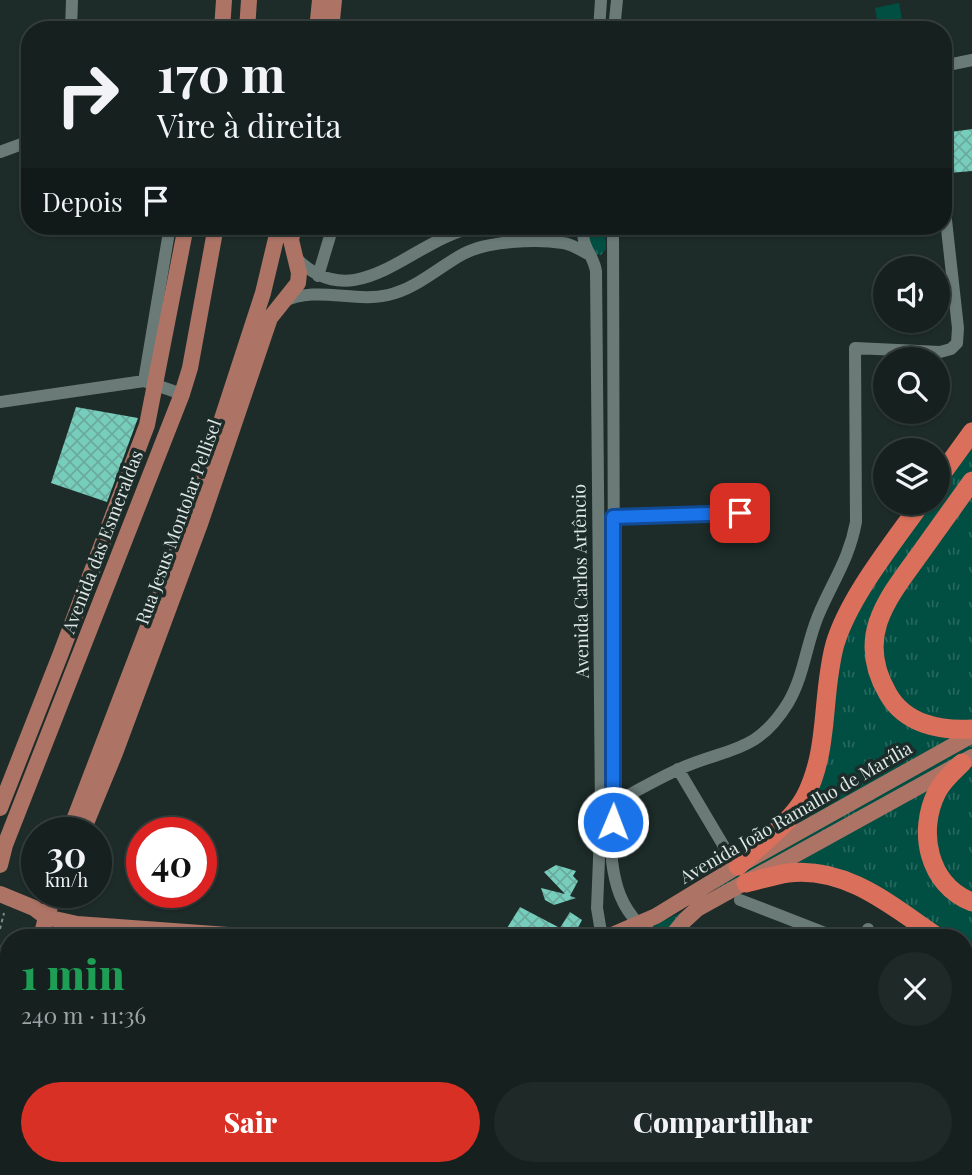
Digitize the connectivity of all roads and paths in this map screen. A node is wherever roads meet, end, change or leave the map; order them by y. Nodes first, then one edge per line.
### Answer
1 (72, 0) edge
2 (224, 0) edge
3 (249, 0) edge
4 (320, 0) edge
5 (334, 0) edge
6 (601, 0) edge
7 (617, 0) edge
8 (71, 21) edge
9 (223, 21) edge
10 (248, 21) edge
11 (318, 21) edge
12 (332, 21) edge
13 (599, 21) edge
14 (615, 21) edge
15 (972, 60) edge
16 (952, 63) edge
17 (21, 144) edge
18 (0, 152) edge
19 (169, 235) edge
20 (184, 235) edge
21 (214, 235) edge
22 (277, 235) edge
23 (293, 235) edge
24 (330, 235) edge
25 (449, 235) edge
26 (583, 235) edge
27 (612, 235) edge
28 (948, 235) edge
29 (613, 244) junction
30 (273, 255) junction
31 (294, 256) junction
32 (590, 256) junction
33 (318, 276) junction
34 (262, 293) junction
35 (282, 302) junction
36 (150, 383) junction
37 (182, 394) junction
38 (0, 402) edge
39 (972, 432) edge
40 (950, 462) edge
41 (972, 481) edge
42 (740, 513) dead end
43 (913, 515) edge
44 (613, 517) junction
45 (600, 629) junction
46 (614, 629) junction
47 (61, 653) junction
48 (79, 659) junction
49 (972, 729) edge
50 (972, 735) edge
51 (109, 750) junction
52 (967, 760) edge
53 (678, 769) junction
54 (614, 803) junction
55 (0, 807) edge
56 (601, 810) junction
57 (77, 817) edge
58 (87, 817) edge
59 (0, 865) edge
60 (739, 877) junction
61 (0, 894) edge
62 (972, 902) edge
63 (40, 908) edge
64 (43, 908) edge
65 (40, 912) junction
66 (639, 924) junction
67 (41, 929) edge
68 (108, 929) edge
69 (601, 929) edge
70 (626, 929) edge
71 (644, 929) edge
72 (677, 929) edge
73 (823, 929) edge
74 (926, 929) edge

1 - 8 street
2 - 9 main road
3 - 10 main road
4 - 11 main road
5 - 12 main road
6 - 13 street
7 - 14 street
15 - 16 street
17 - 18 street
19 - 36 street
20 - 36 main road, Avenida das Esmeraldas
21 - 37 main road, Avenida das Esmeraldas
22 - 30 main road, Rua Jesus Montolar Pellisel
23 - 31 main road, Rua Jesus Montolar Pellisel
24 - 33 street
25 - 33 street
26 - 32 street, Avenida Carlos Artêncio
27 - 29 street, Avenida Carlos Artêncio
28 - 53 street
29 - 32 street
29 - 44 street, Avenida Carlos Artêncio
30 - 31 main road
30 - 34 main road, Rua Jesus Montolar Pellisel
31 - 33 street
31 - 35 main road, Rua Jesus Montolar Pellisel
32 - 35 street
32 - 45 street, Avenida Carlos Artêncio
34 - 35 main road
34 - 51 main road, Rua Jesus Montolar Pellisel
35 - 51 main road, Rua Jesus Montolar Pellisel
36 - 37 street
36 - 38 street
36 - 47 main road, Avenida das Esmeraldas
37 - 48 main road, Avenida das Esmeraldas
39 - 40 highway
41 - 49 highway
42 - 44 street
43 - 60 highway
44 - 46 street, Avenida Carlos Artêncio
45 - 46 street
45 - 56 street, Avenida Carlos Artêncio
46 - 54 street, Avenida Carlos Artêncio
47 - 48 main road
47 - 55 main road, Avenida das Esmeraldas
48 - 59 main road, Avenida das Esmeraldas
50 - 60 main road, Avenida João Ramalho de Marília
51 - 57 main road, Rua Jesus Montolar Pellisel
51 - 58 main road, Rua Jesus Montolar Pellisel
52 - 60 main road, Avenida João Ramalho de Marília
52 - 62 highway
53 - 54 street
53 - 60 street
54 - 56 street
54 - 66 street, Avenida Carlos Artêncio
56 - 69 street, Avenida Carlos Artêncio
60 - 66 main road, Avenida João Ramalho de Marília
60 - 72 main road, Avenida João Ramalho de Marília
60 - 73 street
60 - 74 highway
61 - 65 main road
63 - 65 main road
64 - 65 main road
65 - 67 main road
65 - 68 main road
66 - 70 main road, Avenida João Ramalho de Marília
66 - 71 main road

